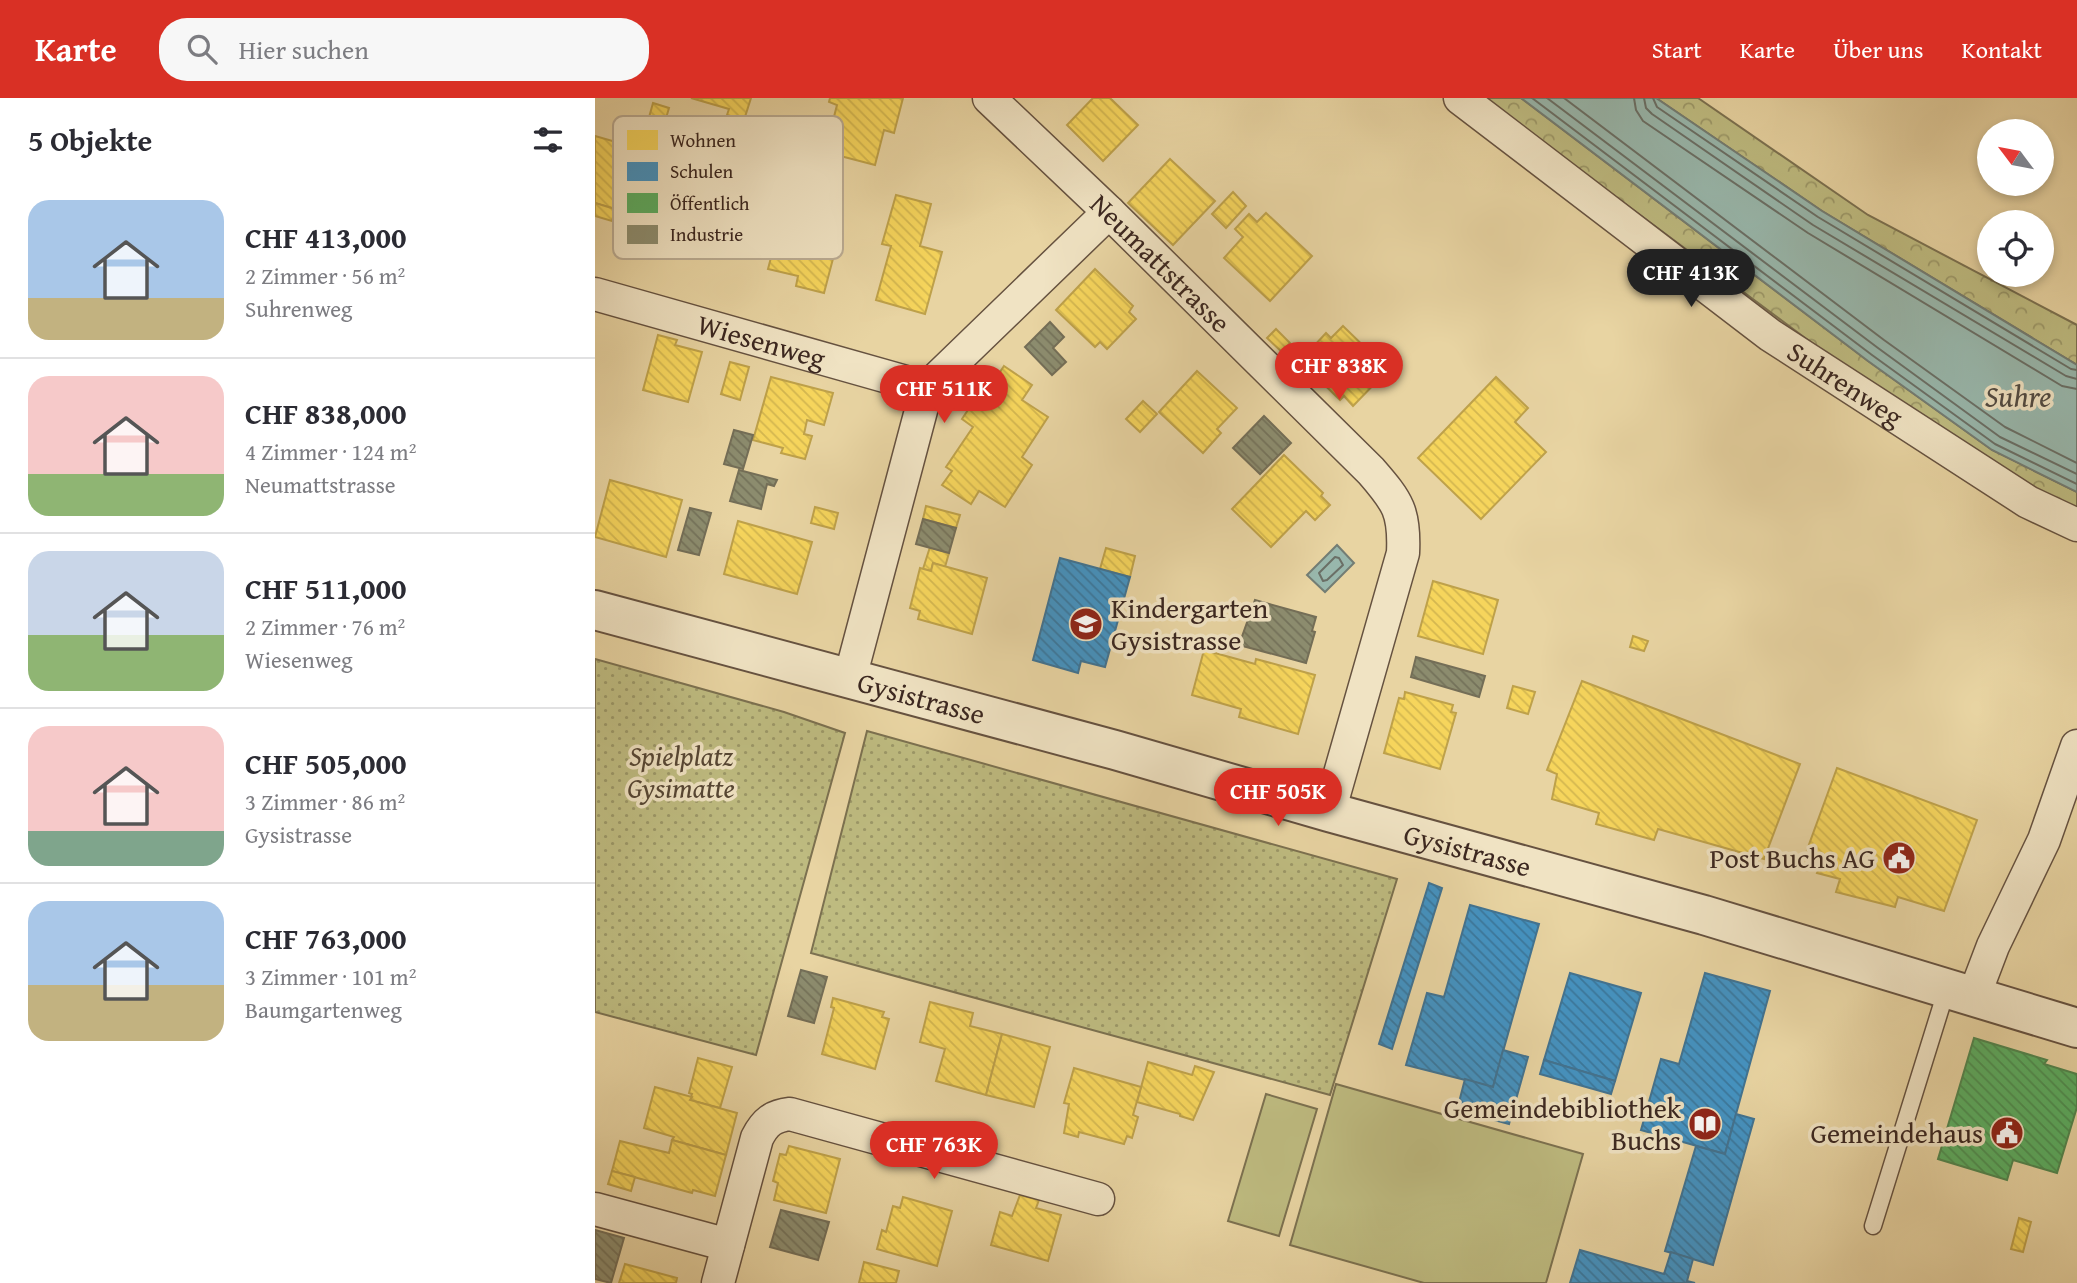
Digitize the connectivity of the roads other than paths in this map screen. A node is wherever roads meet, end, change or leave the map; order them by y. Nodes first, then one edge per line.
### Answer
1 (989, 98) edge
2 (1460, 98) edge
3 (1109, 212) junction
4 (595, 294) edge
5 (927, 388) junction
6 (2077, 525) edge
7 (595, 610) edge
8 (850, 678) junction
9 (2077, 746) edge
10 (1329, 812) junction
11 (1961, 992) junction
12 (2077, 1028) edge
13 (1098, 1199) dead end
14 (595, 1209) edge
15 (1873, 1226) dead end
16 (728, 1245) junction
17 (718, 1283) edge

1 - 3 street, Neumattstrasse
2 - 6 street, Suhrenweg
3 - 5 street
3 - 10 street, Neumattstrasse
4 - 5 street, Wiesenweg
5 - 8 street
7 - 8 street, Gysistrasse
8 - 10 street, Gysistrasse
9 - 11 street
10 - 11 street, Gysistrasse
11 - 12 street, Gysistrasse
11 - 15 lane
13 - 16 street
14 - 16 street
16 - 17 street

